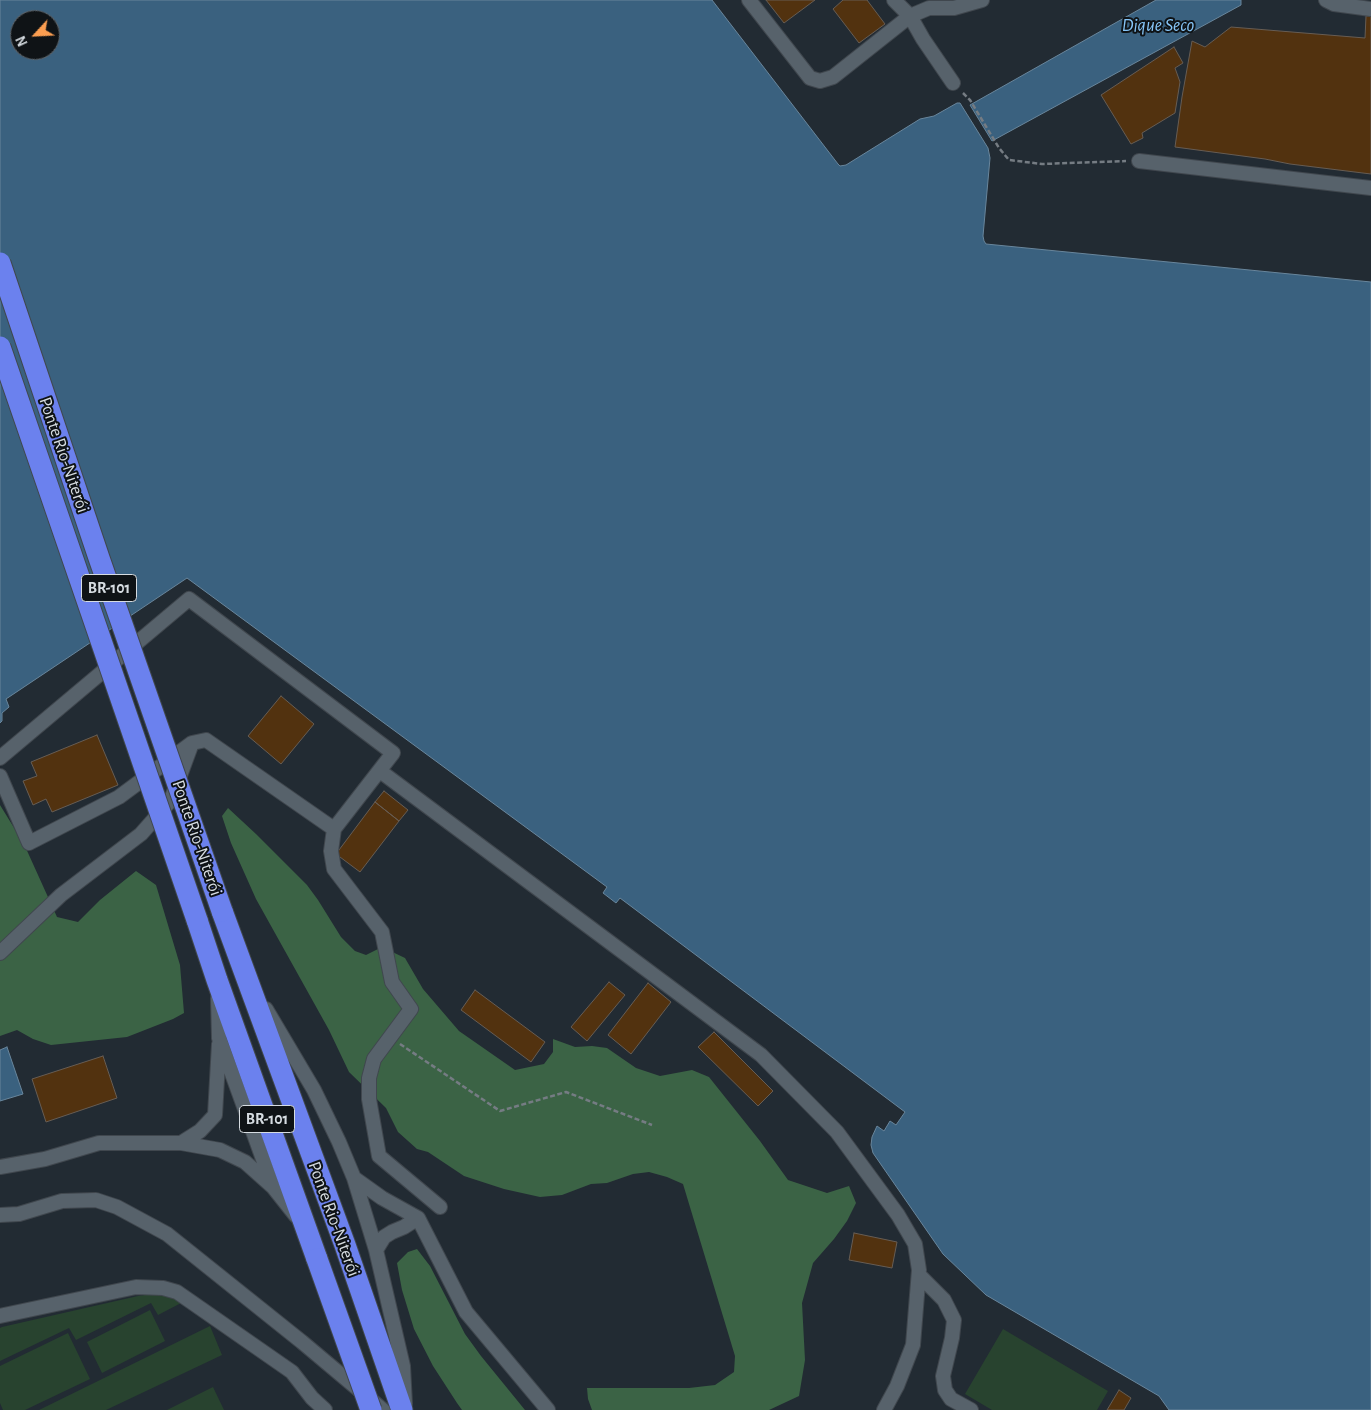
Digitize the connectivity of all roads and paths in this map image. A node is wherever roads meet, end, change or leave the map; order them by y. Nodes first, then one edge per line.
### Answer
1 (749, 0) edge
2 (894, 0) edge
3 (982, 0) edge
4 (1326, 0) edge
5 (1371, 9) edge
6 (910, 16) junction
7 (953, 83) dead end
8 (970, 100) dead end
9 (1138, 161) joint
10 (1371, 188) edge
11 (0, 263) edge
12 (0, 347) edge
13 (192, 743) junction
14 (0, 758) edge
15 (380, 771) junction
16 (0, 776) edge
17 (334, 829) junction
18 (0, 953) edge
19 (243, 972) junction
20 (217, 980) junction
21 (220, 1038) junction
22 (390, 1038) junction
23 (652, 1125) dead end
24 (181, 1143) junction
25 (0, 1167) edge
26 (354, 1178) junction
27 (273, 1187) junction
28 (440, 1208) dead end
29 (0, 1215) edge
30 (418, 1218) junction
31 (307, 1230) junction
32 (376, 1250) junction
33 (919, 1275) junction
34 (0, 1316) edge
35 (315, 1404) edge
36 (325, 1410) edge
37 (371, 1410) edge
38 (383, 1410) edge
39 (402, 1410) edge
40 (406, 1410) edge
41 (548, 1410) edge
42 (884, 1410) edge
43 (971, 1410) edge

1 - 6 lane
2 - 6 lane
3 - 6 lane
4 - 5 lane
6 - 7 lane
8 - 9 path
9 - 10 lane
11 - 19 highway, Ponte Rio-Niterói / BR-101, bridge
12 - 20 highway, Ponte Rio-Niterói / BR-101, bridge
13 - 16 lane
13 - 17 lane
13 - 18 lane
14 - 15 lane
15 - 17 lane
15 - 33 lane
17 - 22 lane
19 - 26 lane
19 - 39 highway, Ponte Rio-Niterói / BR-101
20 - 21 lane
20 - 31 highway, Ponte Rio-Niterói / BR-101
21 - 24 lane
21 - 27 lane
22 - 23 path
22 - 28 lane
24 - 25 lane
24 - 27 lane
26 - 30 lane
26 - 32 lane
27 - 31 lane
29 - 38 lane
30 - 32 lane
30 - 41 lane
31 - 37 highway, Ponte Rio-Niterói / BR-101, bridge
32 - 40 lane
33 - 42 lane
33 - 43 lane
34 - 35 lane
35 - 36 lane

